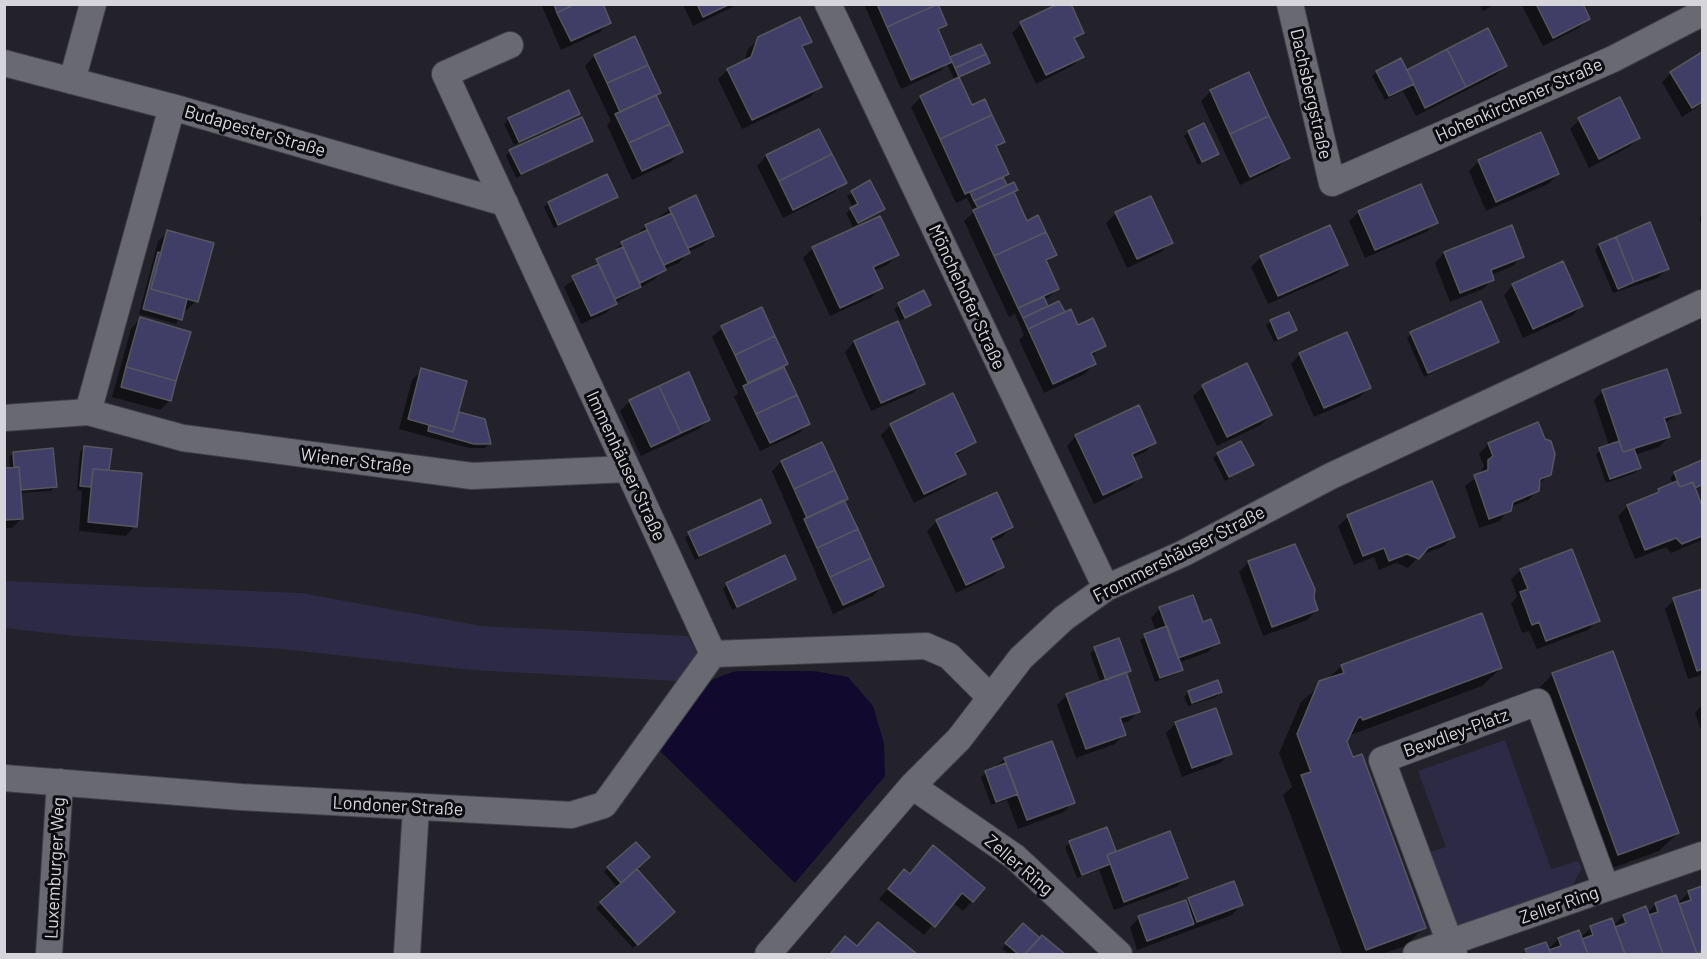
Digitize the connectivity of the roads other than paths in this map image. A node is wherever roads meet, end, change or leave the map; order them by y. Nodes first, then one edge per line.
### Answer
1 (93, 4) edge
2 (828, 4) edge
3 (1290, 4) edge
4 (1702, 13) edge
5 (510, 45) dead end
6 (4, 63) edge
7 (72, 81) junction
8 (172, 107) junction
9 (1332, 183) joint
10 (505, 203) junction
11 (1701, 307) edge
12 (88, 412) junction
13 (4, 418) edge
14 (627, 469) junction
15 (1106, 588) junction
16 (713, 654) junction
17 (990, 697) junction
18 (4, 778) edge
19 (60, 782) junction
20 (912, 786) junction
21 (416, 808) junction
22 (1702, 855) edge
23 (1606, 888) junction
24 (1452, 949) edge
25 (50, 954) edge
26 (407, 954) edge
27 (768, 954) edge
28 (1119, 954) edge
29 (1416, 954) edge

1 - 7 street
2 - 15 street, Mönchehofer Straße
3 - 9 street, Dachsbergstraße
4 - 9 street, Hohenkirchener Straße
5 - 10 street, Immenhäuser Straße
6 - 7 street, Budapester Straße
7 - 8 street, Budapester Straße
8 - 10 street, Budapester Straße
8 - 12 street
10 - 14 street, Immenhäuser Straße
11 - 15 street, Frommershäuser Straße
12 - 13 street, Wiener Straße
12 - 14 street, Wiener Straße
14 - 16 street, Immenhäuser Straße
15 - 17 street, Frommershäuser Straße
16 - 17 street
16 - 21 street, Londoner Straße
17 - 20 street, Frommershäuser Straße
18 - 19 street, Londoner Straße
19 - 21 street, Londoner Straße
19 - 25 street, Luxemburger Weg
20 - 27 street, Frommershäuser Straße
20 - 28 street, Zeller Ring
21 - 26 street
22 - 23 street, Zeller Ring
23 - 24 street, Zeller Ring
23 - 24 street, Bewdley-Platz
24 - 29 street, Zeller Ring

